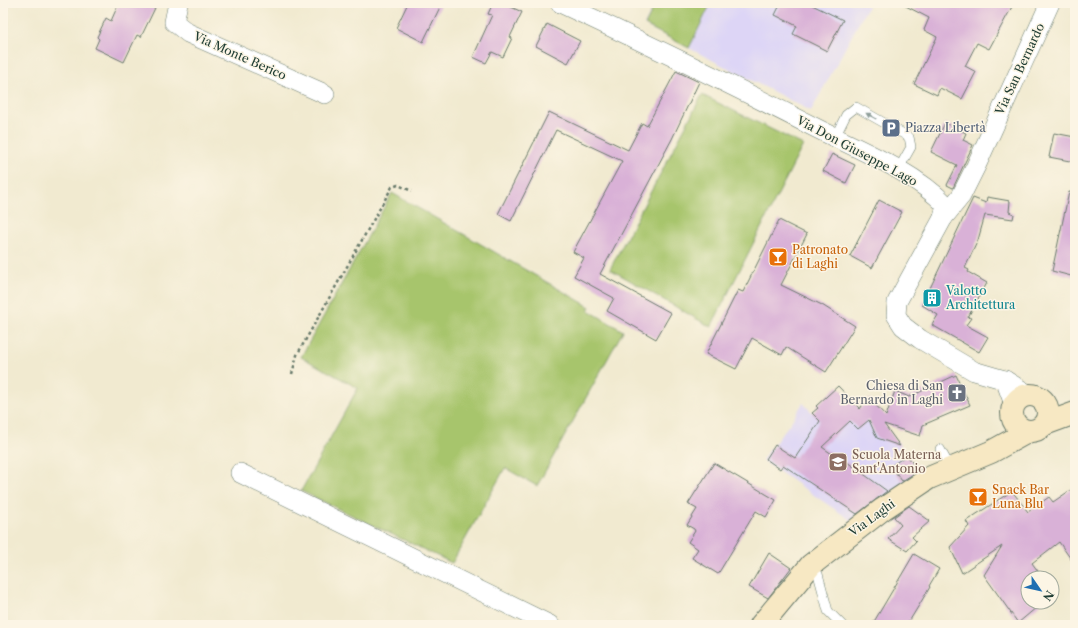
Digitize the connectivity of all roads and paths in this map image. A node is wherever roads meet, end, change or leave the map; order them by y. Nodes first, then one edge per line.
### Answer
1 (178, 3) edge
2 (560, 3) edge
3 (1050, 3) edge
4 (593, 10) edge
5 (325, 94) dead end
6 (835, 137) junction
7 (898, 170) junction
8 (412, 191) dead end
9 (943, 218) junction
10 (292, 374) dead end
11 (1029, 413) junction
12 (1072, 414) edge
13 (940, 449) dead end
14 (951, 469) junction
15 (240, 473) dead end
16 (811, 565) junction
17 (550, 625) edge
18 (761, 625) edge
19 (842, 625) edge

1 - 5 street, Via Monte Berico
2 - 4 street, Via Don Giuseppe Lago
3 - 9 street, Via San Bernardo
4 - 6 street, Via Don Giuseppe Lago
6 - 7 street, Via Don Giuseppe Lago
7 -> 6 lane
7 - 9 street, Via Don Giuseppe Lago
8 - 10 path
9 - 11 street
11 - 12 street
11 - 14 street, Via Laghi
13 - 14 lane
14 - 16 street, Via Laghi
15 - 17 street
16 - 18 street, Via Laghi
16 - 19 lane

